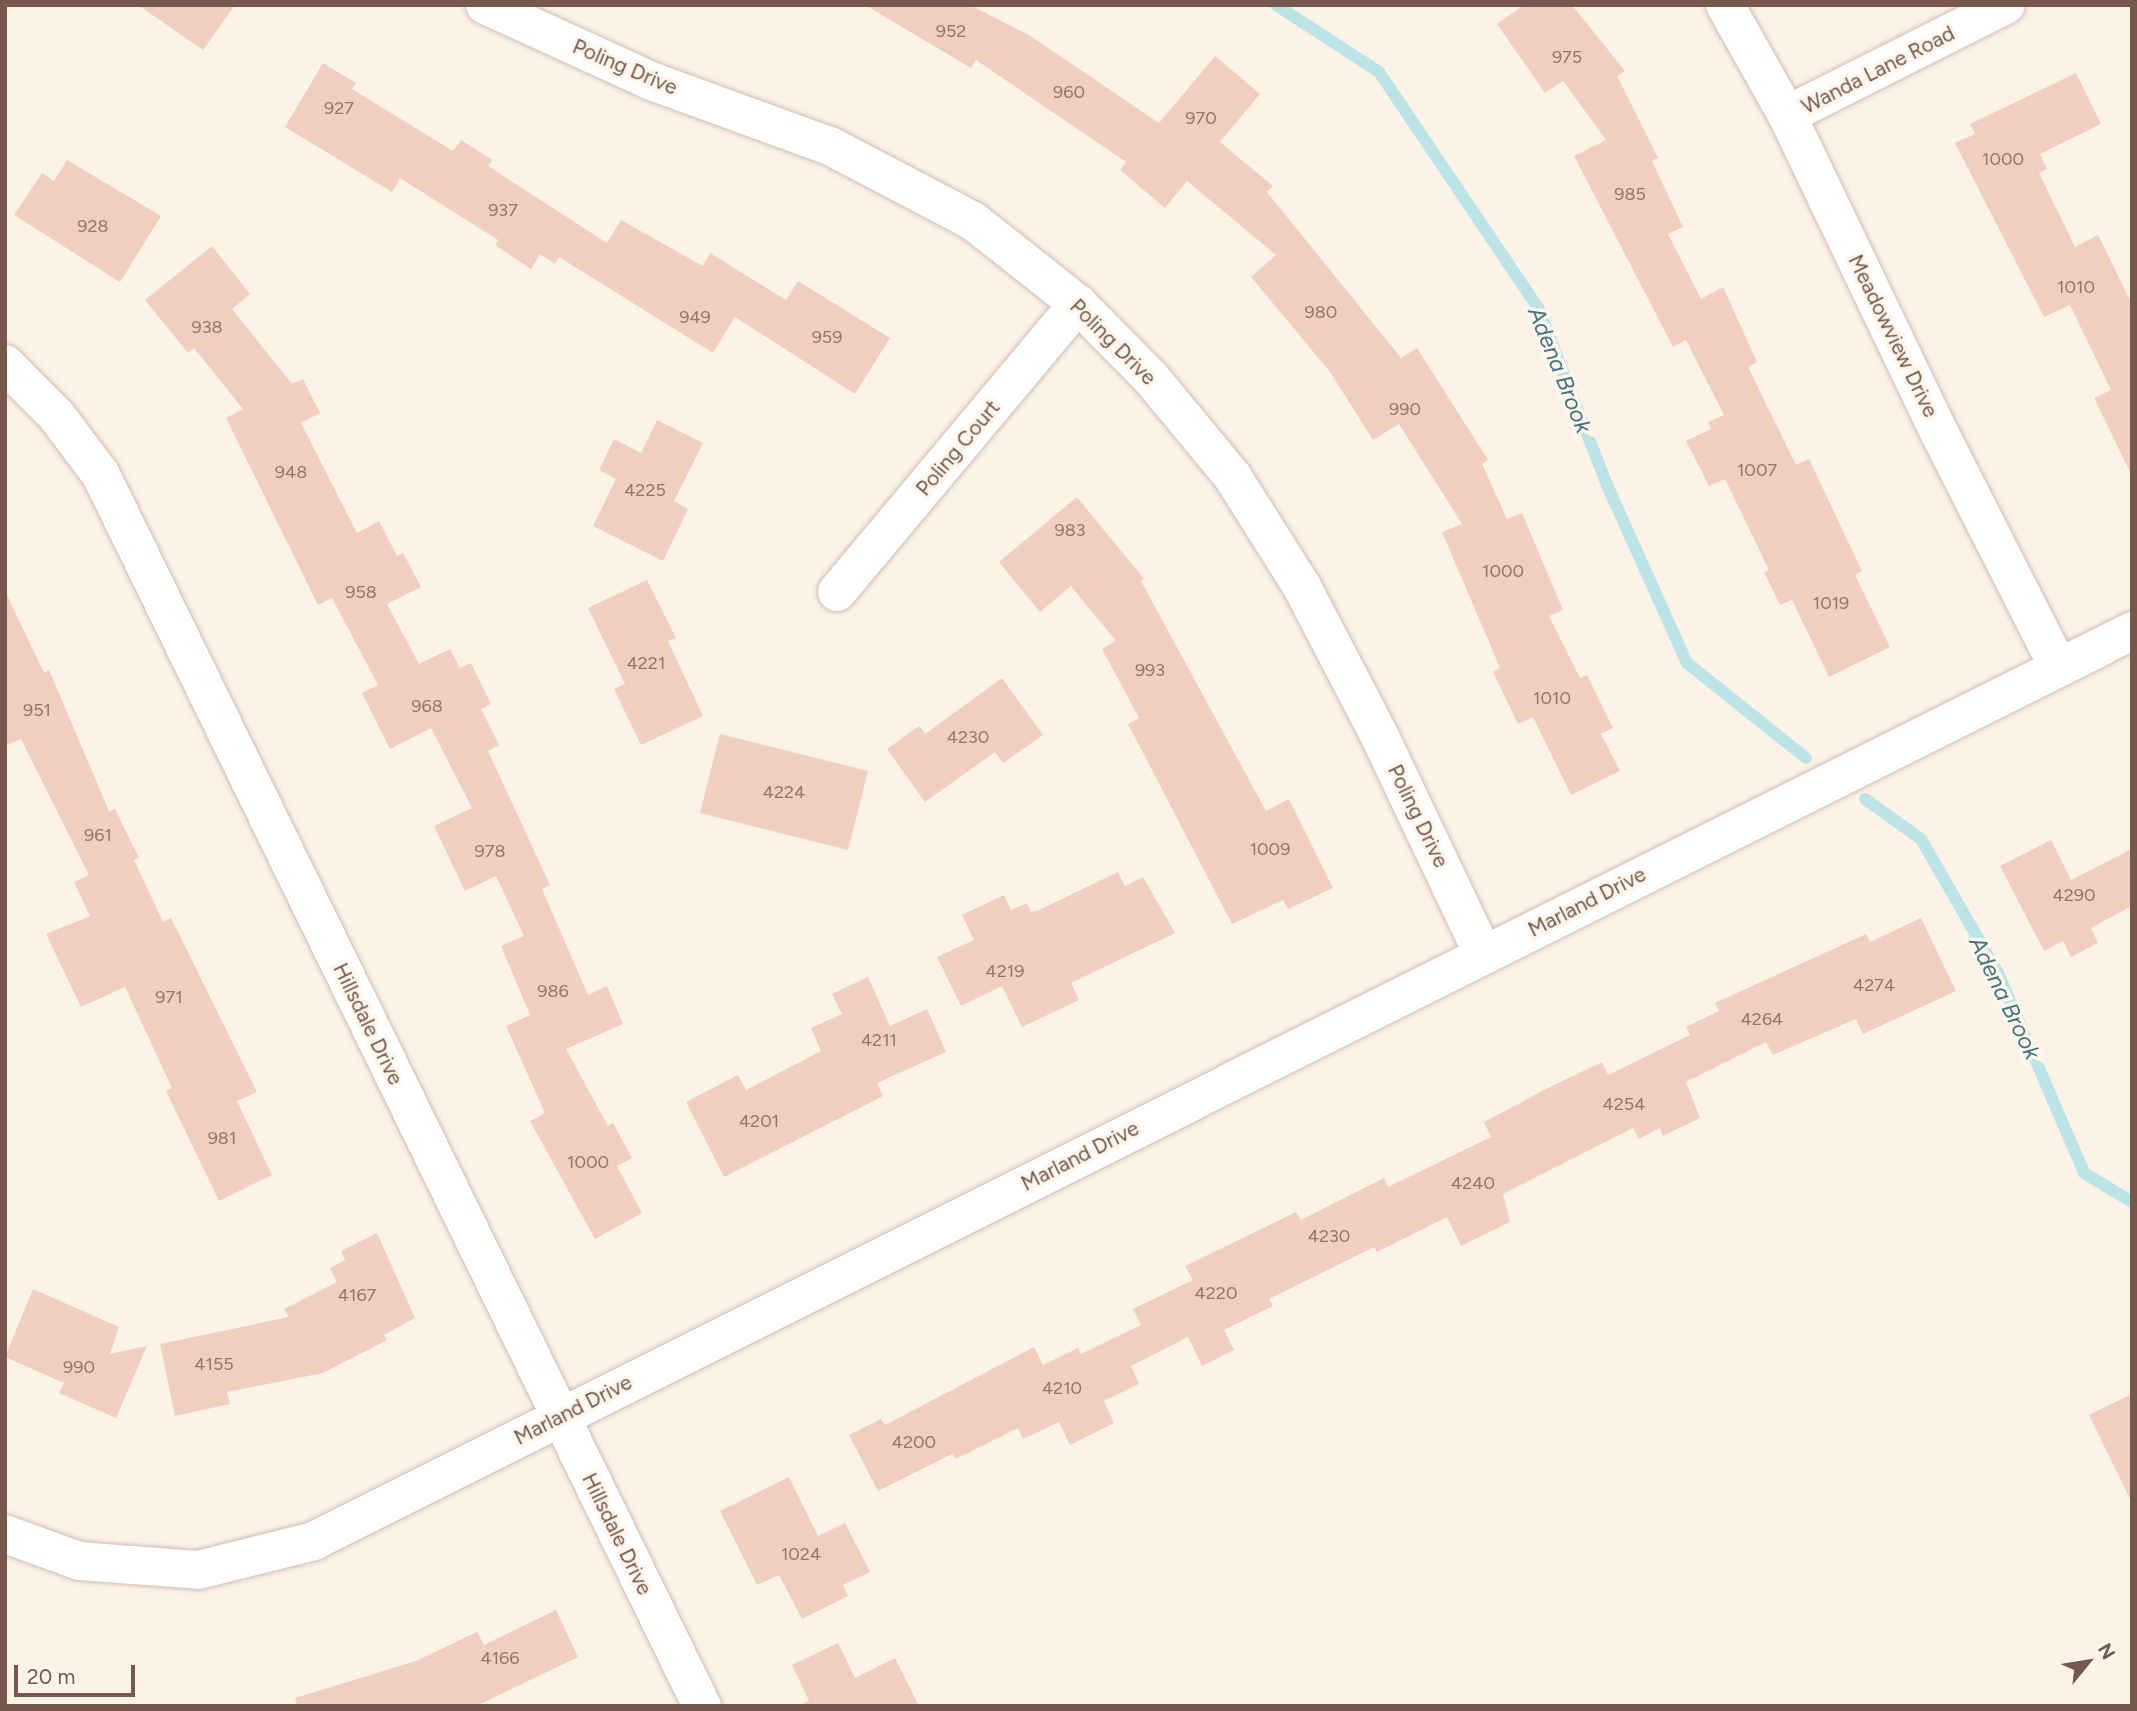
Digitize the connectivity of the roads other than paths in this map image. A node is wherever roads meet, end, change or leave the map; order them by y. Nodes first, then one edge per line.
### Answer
1 (485, 5) edge
2 (1726, 5) edge
3 (2006, 5) edge
4 (1787, 115) junction
5 (1078, 304) junction
6 (5, 363) edge
7 (837, 592) dead end
8 (2132, 631) edge
9 (2058, 667) junction
10 (1483, 954) junction
11 (558, 1416) junction
12 (5, 1534) edge
13 (702, 1706) edge

1 - 5 street, Poling Drive
2 - 4 street, Meadowview Drive
3 - 4 street, Wanda Lane Road
4 - 9 street, Meadowview Drive
5 - 7 street, Poling Court
5 - 10 street, Poling Drive
6 - 11 street, Hillsdale Drive
8 - 9 street, Marland Drive
9 - 10 street, Marland Drive
10 - 11 street, Marland Drive
11 - 12 street, Marland Drive
11 - 13 street, Hillsdale Drive

